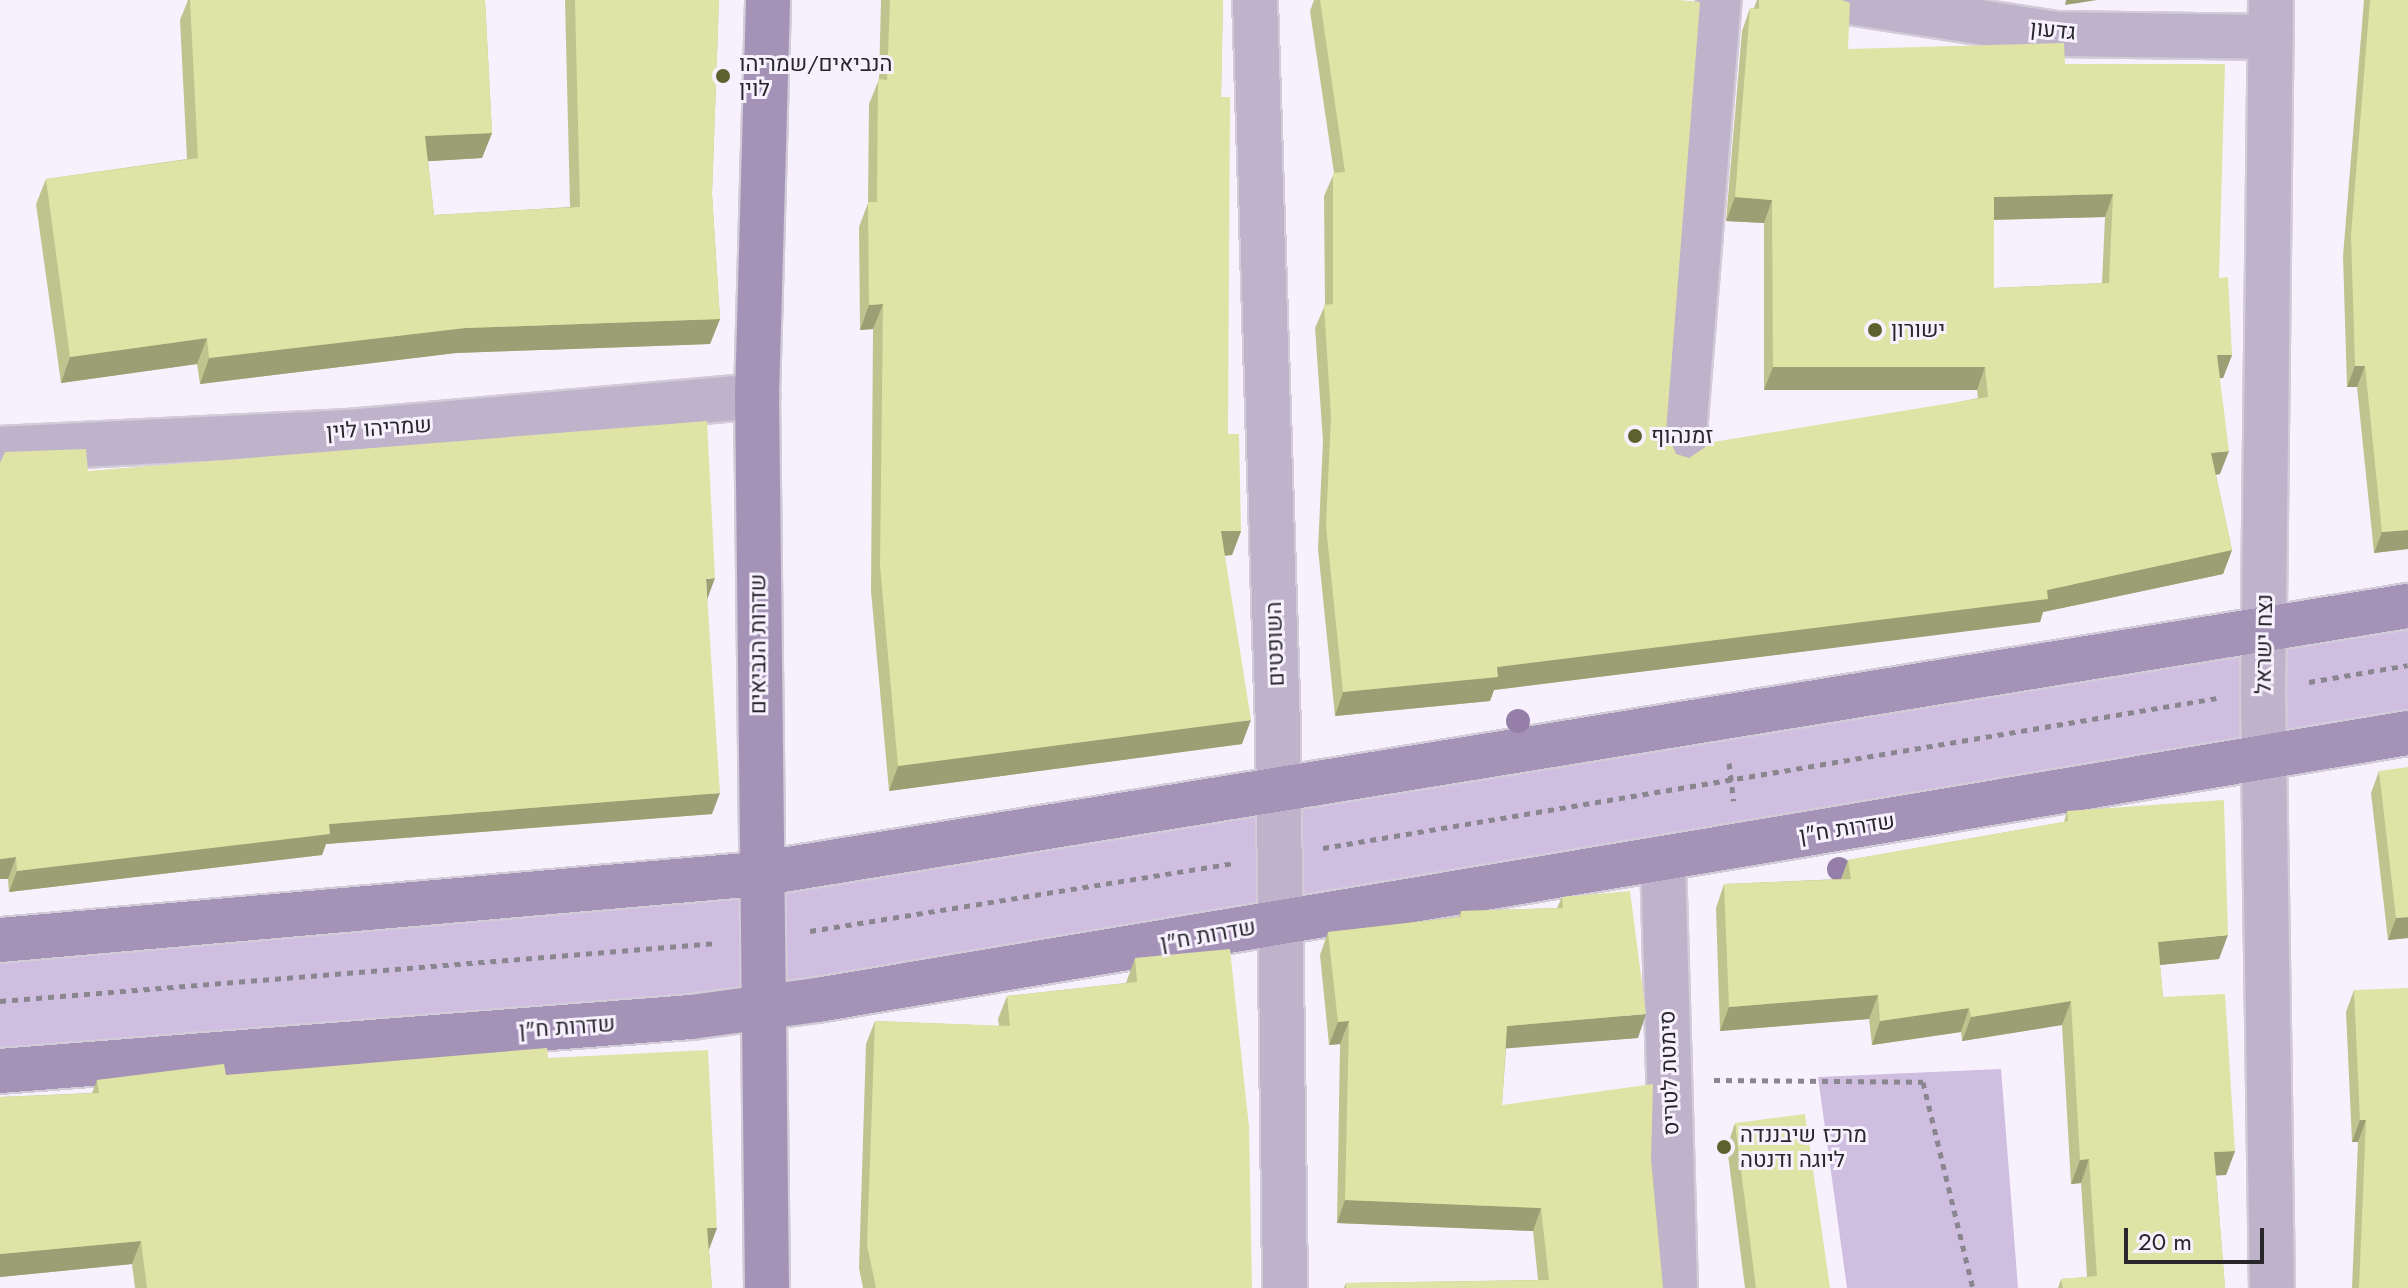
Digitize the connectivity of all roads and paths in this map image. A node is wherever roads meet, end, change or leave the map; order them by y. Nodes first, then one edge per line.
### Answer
1 (768, 0) edge
2 (1255, 0) edge
3 (1719, 0) edge
4 (1836, 0) edge
5 (2271, 19) edge
6 (757, 396) junction
7 (0, 449) edge
8 (1682, 457) edge
9 (2408, 606) edge
10 (2264, 632) junction
11 (2408, 665) edge
12 (2263, 690) junction
13 (1723, 722) junction
14 (2408, 733) edge
15 (2264, 758) junction
16 (1731, 779) junction
17 (1277, 791) junction
18 (1741, 845) junction
19 (1276, 856) junction
20 (1663, 858) junction
21 (758, 874) junction
22 (1275, 923) junction
23 (761, 939) junction
24 (0, 940) edge
25 (0, 1001) edge
26 (762, 1008) junction
27 (0, 1071) edge
28 (1669, 1080) junction
29 (767, 1288) edge
30 (1285, 1288) edge
31 (1675, 1288) edge
32 (1973, 1288) edge
33 (2272, 1288) edge

1 - 6 street, שדרות הנביאים
2 - 17 street, השופטים
3 - 8 street
4 - 5 street, גדעון
5 - 10 street, נצח ישראל
6 - 7 street, שמריהו לוין
6 - 21 street, שדרות הנביאים
9 - 10 street
10 - 12 street, נצח ישראל
10 - 13 street
11 - 12 path
12 - 15 street, נצח ישראל
12 - 16 path
13 - 16 path
13 - 17 street
14 - 15 street, שדרות ח"ן
15 - 18 street, שדרות ח"ן
15 - 33 street, נצח ישראל
16 - 18 path
16 - 19 path
17 - 19 street, השופטים
17 - 21 street
18 - 20 street, שדרות ח"ן
19 - 22 street, השופטים
19 - 23 path
20 - 22 street, שדרות ח"ן
20 - 28 street, סימטת לטריס
21 - 23 street, שדרות הנביאים
21 - 24 street
22 - 26 street, שדרות ח"ן
22 - 30 street, השופטים
23 - 25 path
23 - 26 street, שדרות הנביאים
26 - 27 street, שדרות ח"ן
26 - 29 street, שדרות הנביאים
28 - 31 street, סימטת לטריס
28 - 32 path

